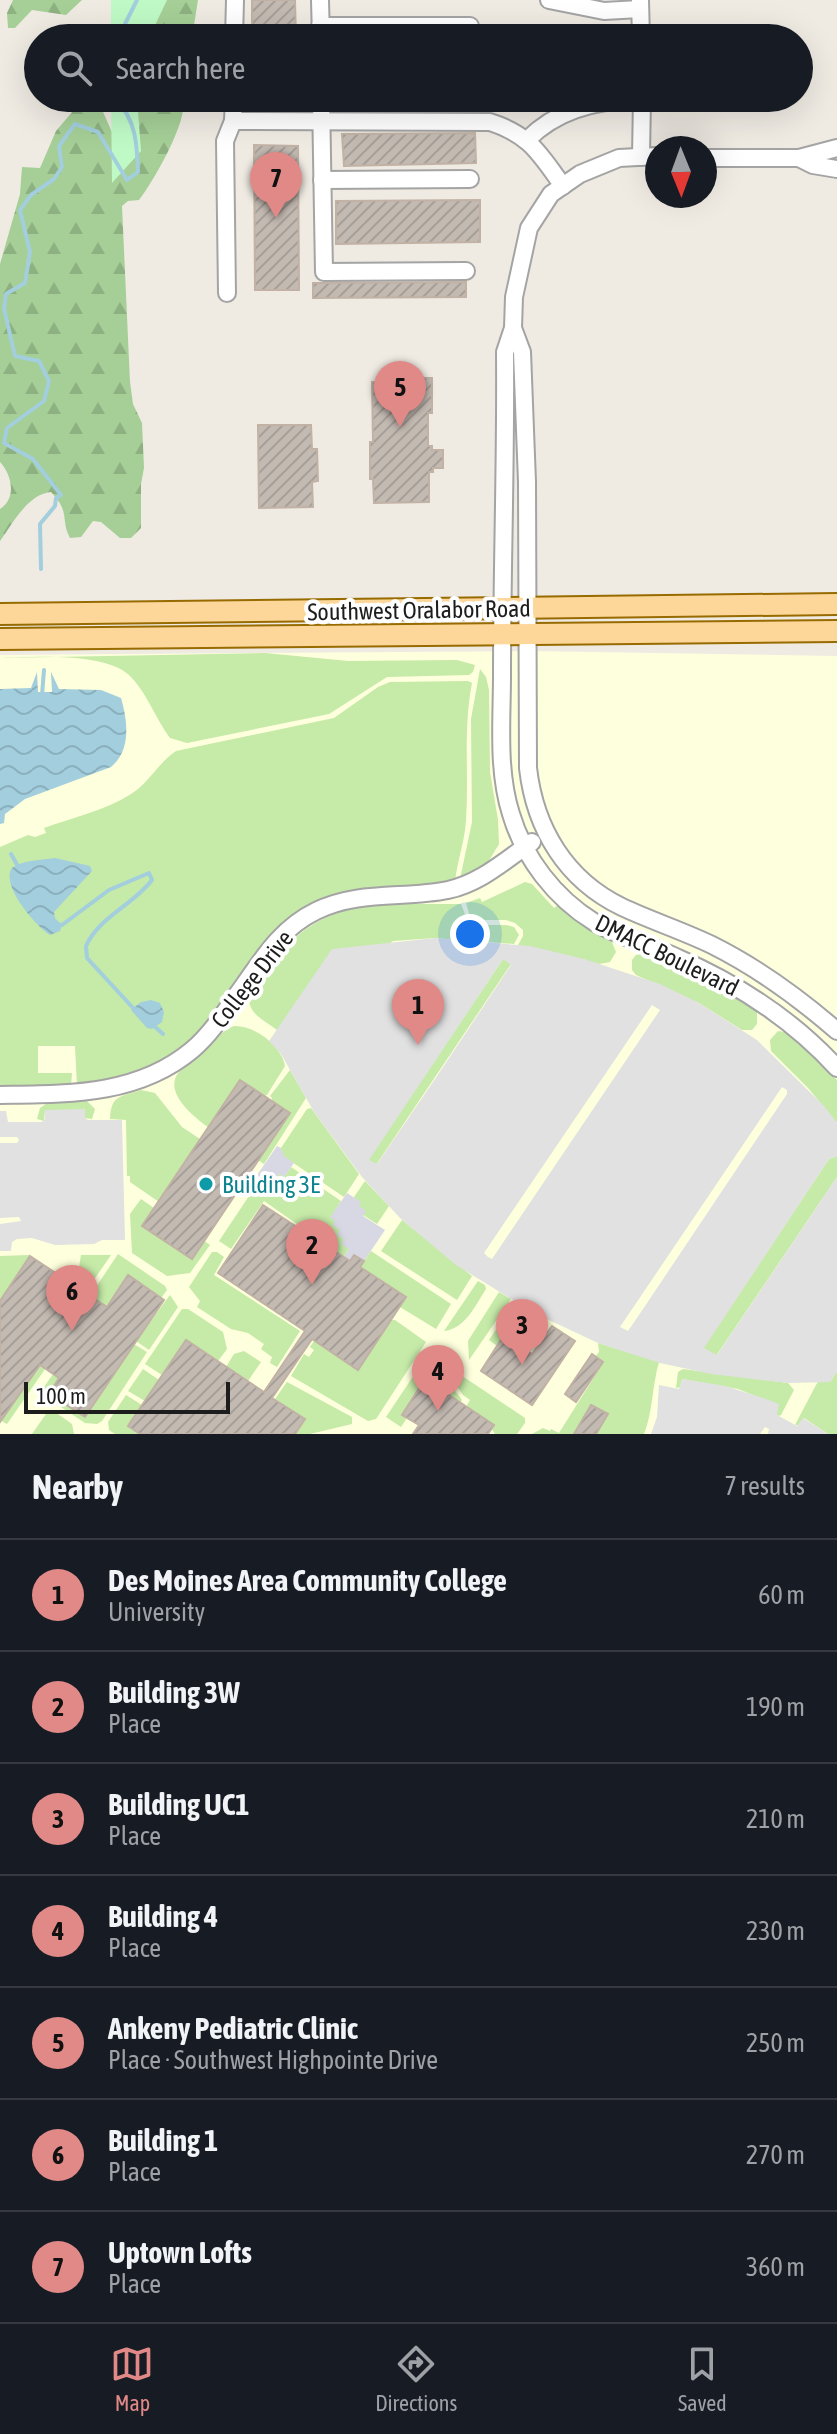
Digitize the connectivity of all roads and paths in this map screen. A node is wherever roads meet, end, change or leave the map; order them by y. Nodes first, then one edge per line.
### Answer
1 (235, 0) edge
2 (320, 0) edge
3 (549, 0) edge
4 (640, 4) edge
5 (234, 24) edge
6 (320, 24) edge
7 (641, 24) edge
8 (233, 112) edge
9 (322, 112) edge
10 (567, 112) edge
11 (644, 112) edge
12 (322, 120) junction
13 (233, 121) junction
14 (646, 136) edge
15 (528, 139) junction
16 (837, 148) edge
17 (645, 157) edge
18 (717, 158) edge
19 (799, 158) junction
20 (837, 169) edge
21 (470, 179) dead end
22 (322, 180) junction
23 (557, 190) junction
24 (466, 271) dead end
25 (227, 293) dead end
26 (513, 328) junction
27 (837, 604) edge
28 (503, 609) junction
29 (527, 609) junction
30 (0, 614) edge
31 (837, 631) edge
32 (502, 635) junction
33 (528, 635) junction
34 (0, 639) edge
35 (545, 833) junction
36 (524, 847) junction
37 (837, 1031) edge
38 (837, 1068) edge
39 (0, 1095) edge

1 - 5 street
2 - 6 street
3 - 4 street
4 - 7 street
8 - 13 street
9 - 12 street
10 - 15 street
11 - 14 street
12 - 13 street
12 - 15 street
12 - 22 street
13 - 25 street
15 - 23 street
16 - 19 street
17 - 23 street
18 - 19 street
19 - 20 street
21 - 22 street
22 - 24 street
23 - 26 street
26 - 28 street, DMACC Boulevard
26 - 29 street, DMACC Boulevard
27 - 29 main road, Southwest Oralabor Road
28 - 29 main road, Southwest Oralabor Road
28 - 30 main road, Southwest Oralabor Road
28 - 32 street, DMACC Boulevard
29 - 33 street, DMACC Boulevard
31 - 33 main road, Southwest Oralabor Road
32 - 33 main road, Southwest Oralabor Road
32 - 34 main road, Southwest Oralabor Road
32 - 36 street, DMACC Boulevard
33 - 35 street, DMACC Boulevard
35 - 36 street, College Drive
35 - 37 street, DMACC Boulevard
36 - 38 street, DMACC Boulevard
36 - 39 street, College Drive

